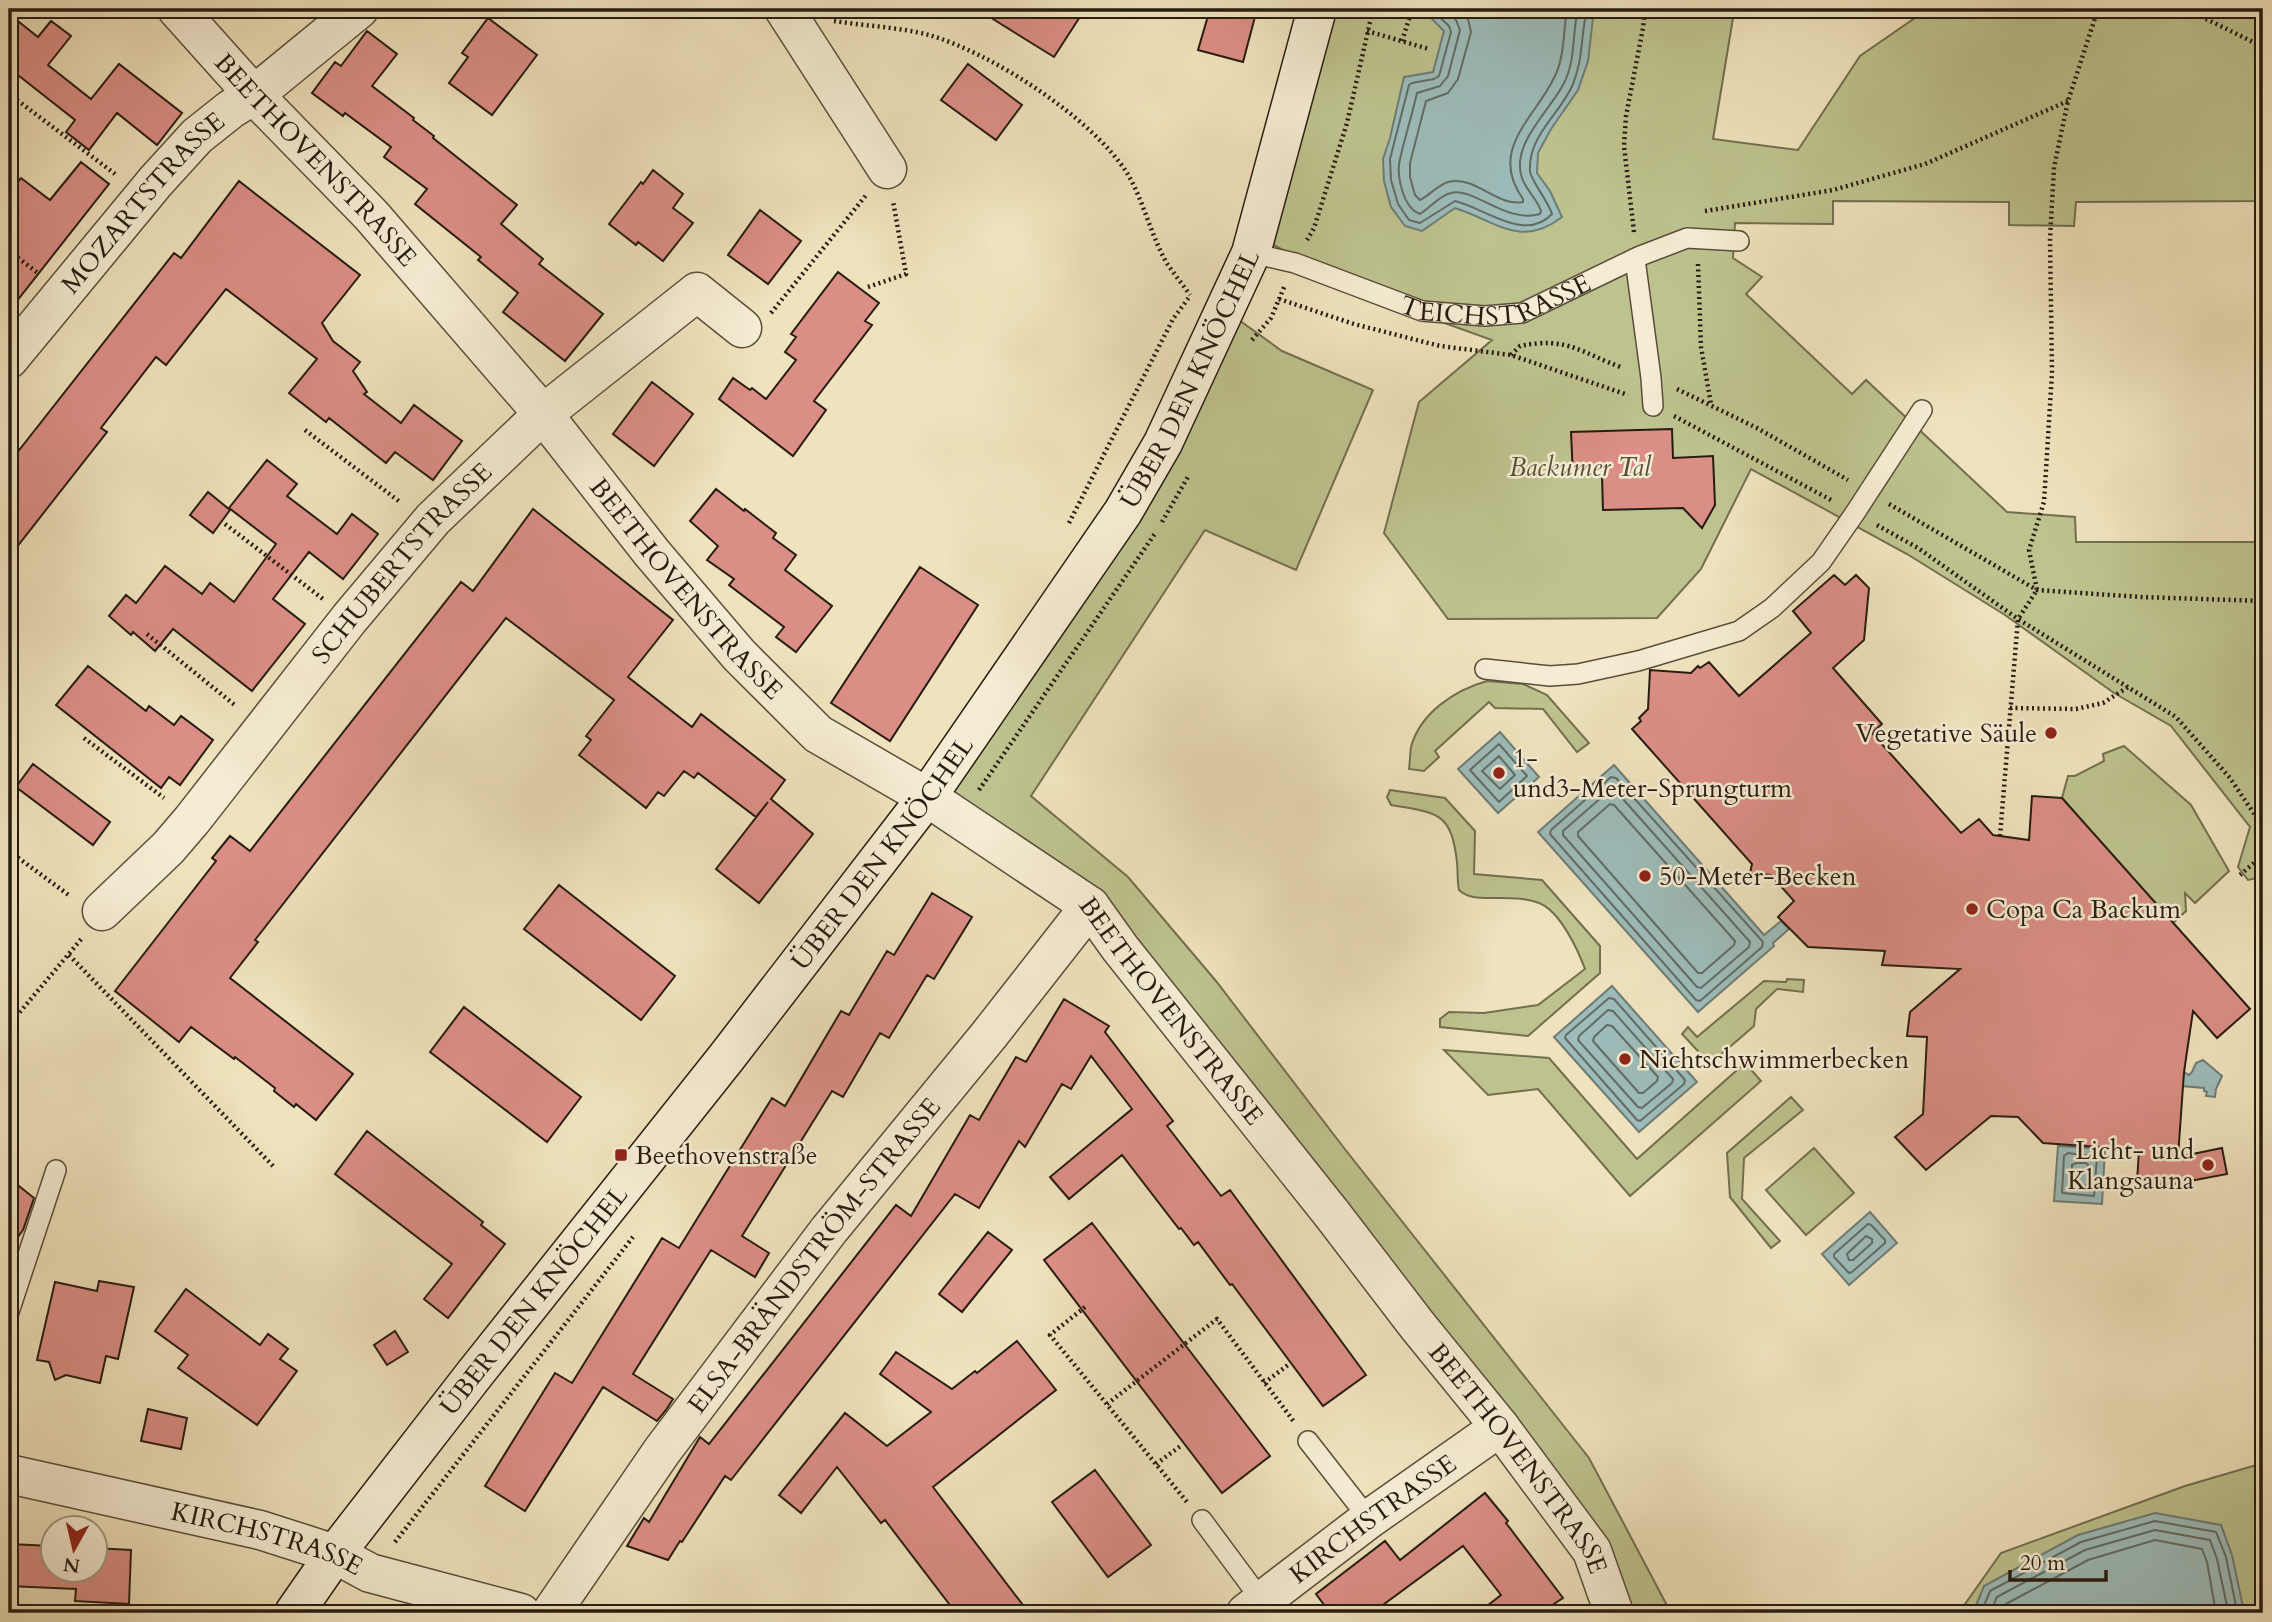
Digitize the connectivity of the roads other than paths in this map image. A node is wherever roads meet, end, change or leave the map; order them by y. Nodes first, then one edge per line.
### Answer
1 (177, 9) edge
2 (359, 9) edge
3 (1317, 9) edge
4 (786, 12) edge
5 (254, 95) junction
6 (887, 169) road end
7 (1739, 241) dead end
8 (1251, 253) junction
9 (1638, 258) junction
10 (756, 321) road end
11 (9, 359) edge
12 (1653, 406) road end
13 (1922, 410) dead end
14 (543, 414) junction
15 (1485, 669) dead end
16 (927, 797) junction
17 (1090, 906) junction
18 (102, 911) road end
19 (56, 1170) dead end
20 (9, 1312) edge
21 (1500, 1427) junction
22 (1308, 1441) road end
23 (9, 1474) edge
24 (1202, 1520) road end
25 (1369, 1520) junction
26 (335, 1554) junction
27 (1254, 1607) edge
28 (294, 1613) edge
29 (522, 1613) edge
30 (551, 1613) edge
31 (1614, 1613) edge

1 - 5 street, BEETHOVENSTRASSE
2 - 5 street, MOZARTSTRASSE
3 - 8 street, ÜBER DEN KNÖCHEL
4 - 6 street
5 - 11 street, MOZARTSTRASSE
5 - 14 street, BEETHOVENSTRASSE
7 - 9 lane, TEICHSTRASSE
8 - 9 lane, TEICHSTRASSE
8 - 16 street, ÜBER DEN KNÖCHEL
9 - 12 lane
10 - 14 street, SCHUBERTSTRASSE
13 - 15 lane
14 - 16 street, BEETHOVENSTRASSE
14 - 18 street, SCHUBERTSTRASSE
16 - 17 street, BEETHOVENSTRASSE
16 - 26 street, ÜBER DEN KNÖCHEL
17 - 21 street, BEETHOVENSTRASSE
17 - 30 street, ELSA-BRÄNDSTRÖM-STRASSE
19 - 20 lane
21 - 25 street, KIRCHSTRASSE
21 - 31 street, BEETHOVENSTRASSE
22 - 25 lane
23 - 26 street, KIRCHSTRASSE
24 - 27 lane
25 - 27 street, KIRCHSTRASSE
26 - 28 street, ÜBER DEN KNÖCHEL
26 - 29 street, KIRCHSTRASSE

